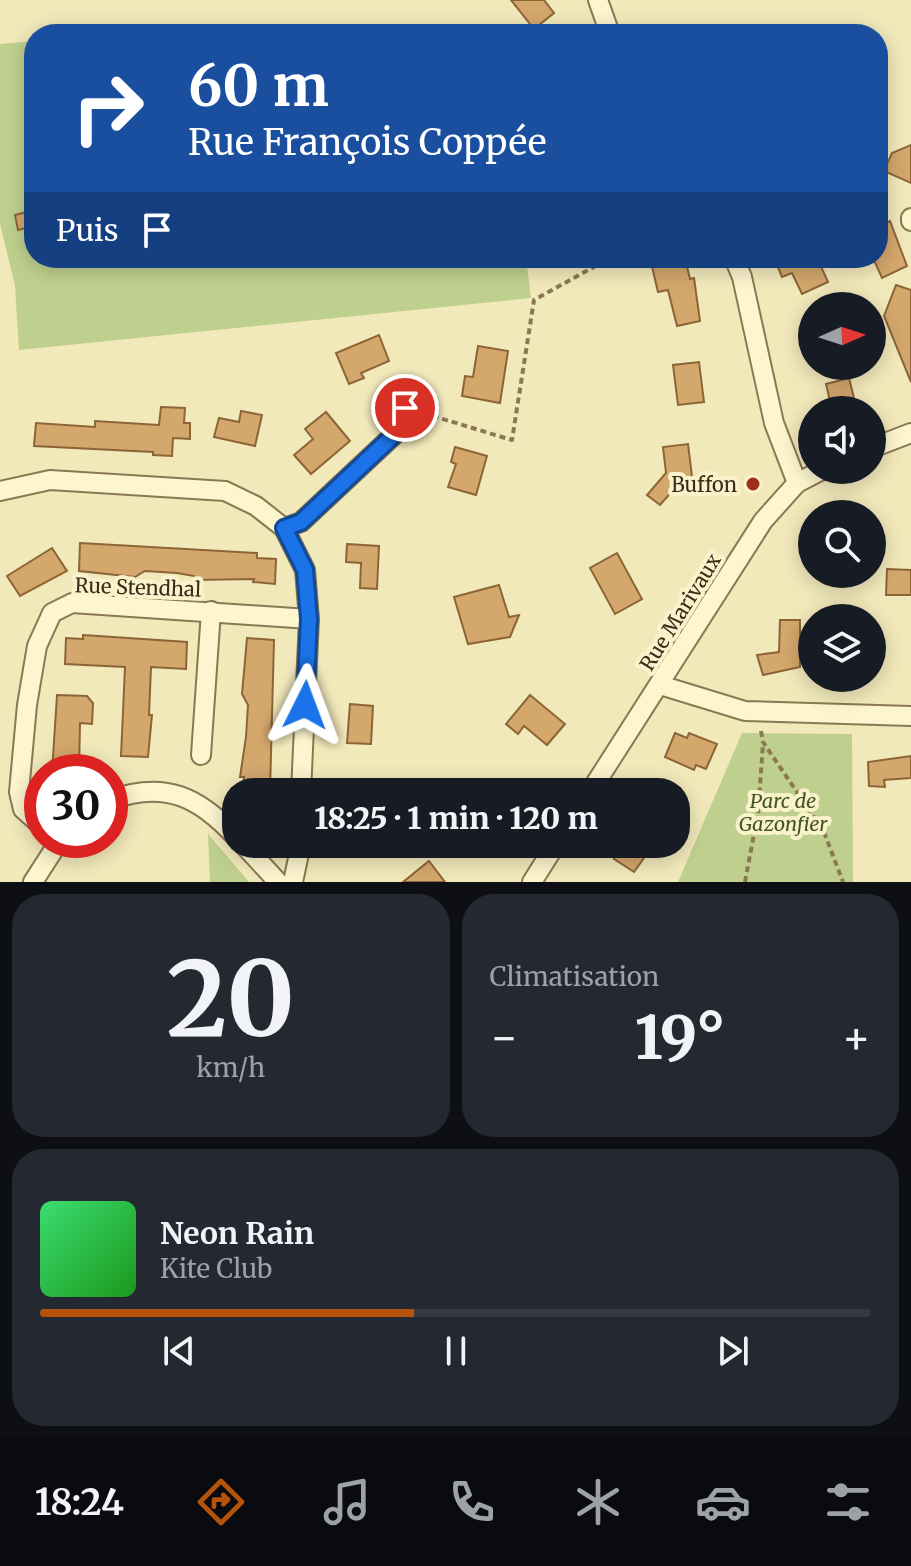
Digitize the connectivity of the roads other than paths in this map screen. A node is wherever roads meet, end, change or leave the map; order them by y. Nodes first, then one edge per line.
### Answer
1 (598, 0) edge
2 (606, 24) edge
3 (738, 268) edge
4 (405, 408) road end
5 (911, 433) edge
6 (886, 443) edge
7 (797, 483) joint
8 (0, 491) edge
9 (284, 528) junction
10 (211, 611) junction
11 (309, 619) junction
12 (660, 685) junction
13 (911, 716) edge
14 (201, 755) dead end
15 (302, 778) edge
16 (599, 778) edge
17 (128, 796) edge
18 (24, 810) edge
19 (222, 822) edge
20 (48, 858) edge
21 (256, 858) edge
22 (298, 858) edge
23 (547, 858) edge
24 (33, 882) edge
25 (278, 882) edge
26 (293, 882) edge
27 (532, 882) edge

1 - 2 street
3 - 7 street
4 - 9 street
5 - 6 street
7 - 12 street, Rue Marivaux
8 - 9 street
9 - 11 street
10 - 11 street, Rue Stendhal
10 - 14 street, Rue Stendhal
10 - 18 street, Rue Stendhal
11 - 15 street
12 - 13 street
12 - 16 street, Rue Marivaux
17 - 19 street
20 - 24 street
21 - 25 street
22 - 26 street
23 - 27 street

